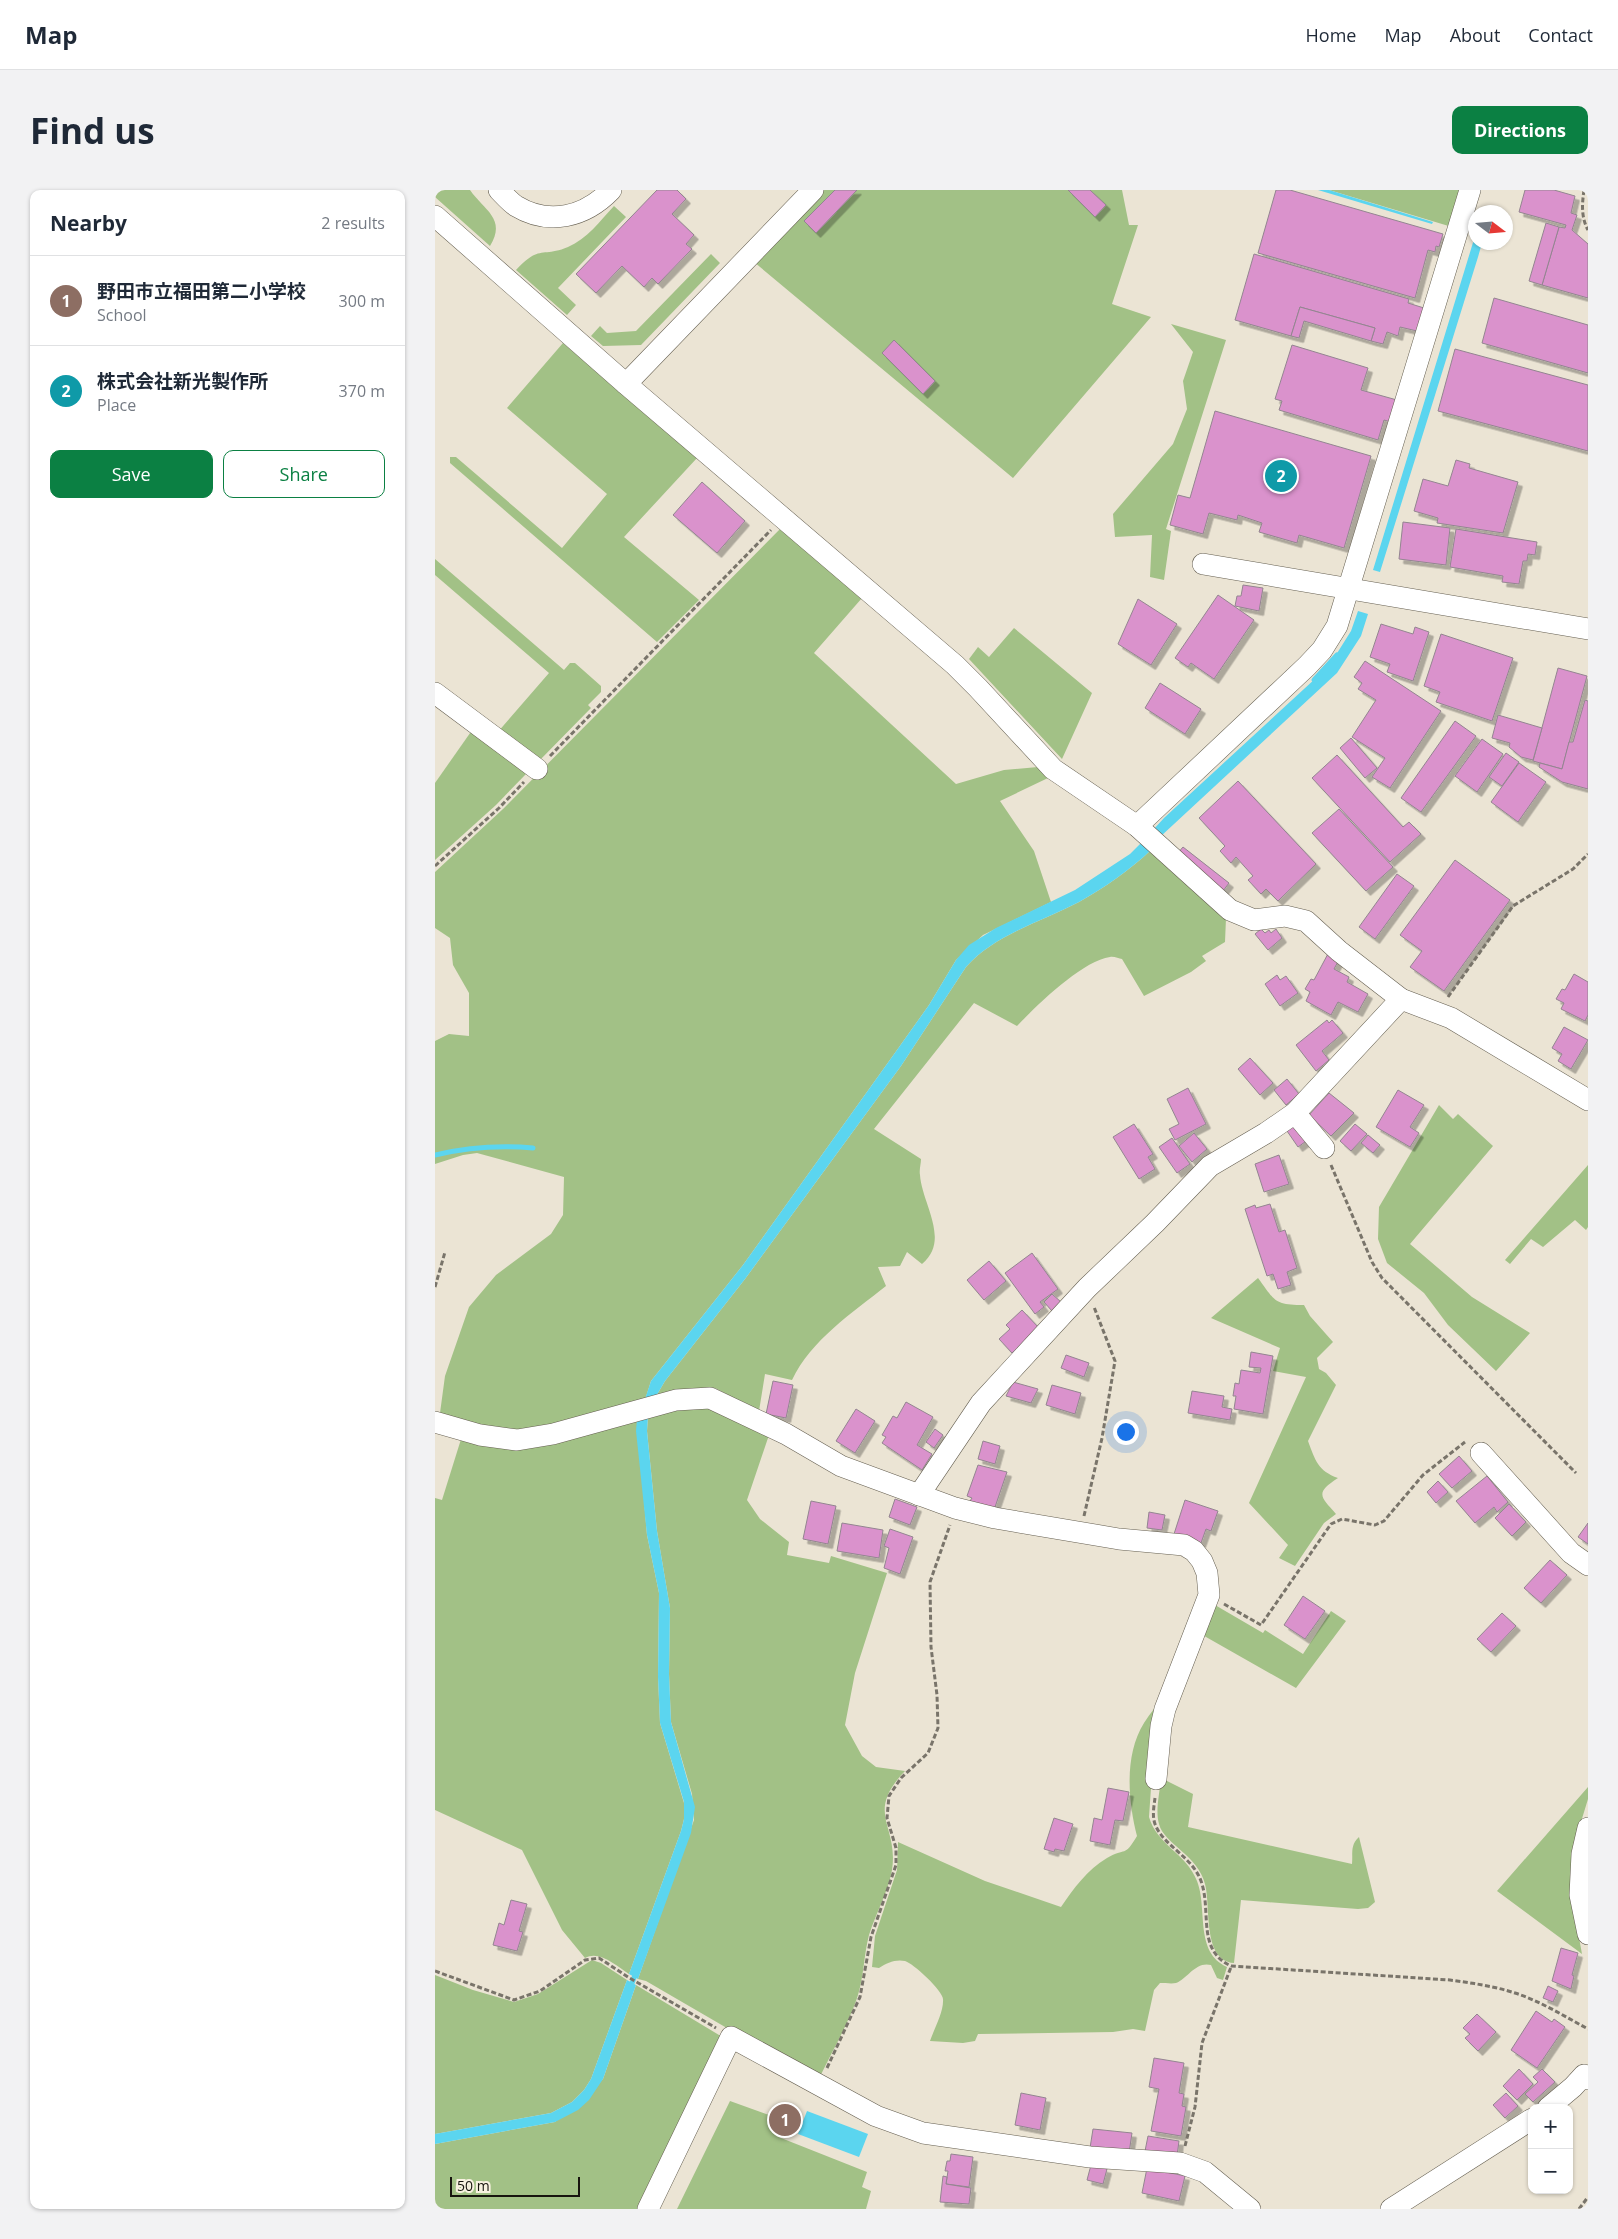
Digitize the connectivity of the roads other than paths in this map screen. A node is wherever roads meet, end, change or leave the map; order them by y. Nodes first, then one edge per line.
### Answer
1 (499, 190) edge
2 (611, 190) edge
3 (813, 190) edge
4 (1470, 190) edge
5 (435, 216) edge
6 (626, 384) junction
7 (1203, 564) dead end
8 (1349, 588) junction
9 (1588, 629) edge
10 (435, 693) edge
11 (537, 769) road end
12 (1137, 826) junction
13 (1401, 999) junction
14 (1588, 1100) edge
15 (1295, 1113) junction
16 (1325, 1148) road end
17 (435, 1422) edge
18 (1481, 1453) road end
19 (919, 1495) junction
20 (1588, 1565) edge
21 (1156, 1779) road end
22 (1588, 1828) edge
23 (1588, 1934) edge
24 (1587, 2074) edge
25 (1553, 2104) edge
26 (1528, 2122) edge
27 (648, 2209) edge
28 (1250, 2209) edge
29 (1391, 2209) edge

1 - 2 street
3 - 6 street
4 - 8 street
5 - 6 street
6 - 12 street
7 - 8 street
8 - 9 street
8 - 12 street
10 - 11 street
12 - 13 street
13 - 14 street
13 - 15 street
15 - 16 street
15 - 19 street
17 - 19 street
18 - 20 street
19 - 21 street
22 - 23 street
24 - 25 street
26 - 29 street
27 - 28 street

